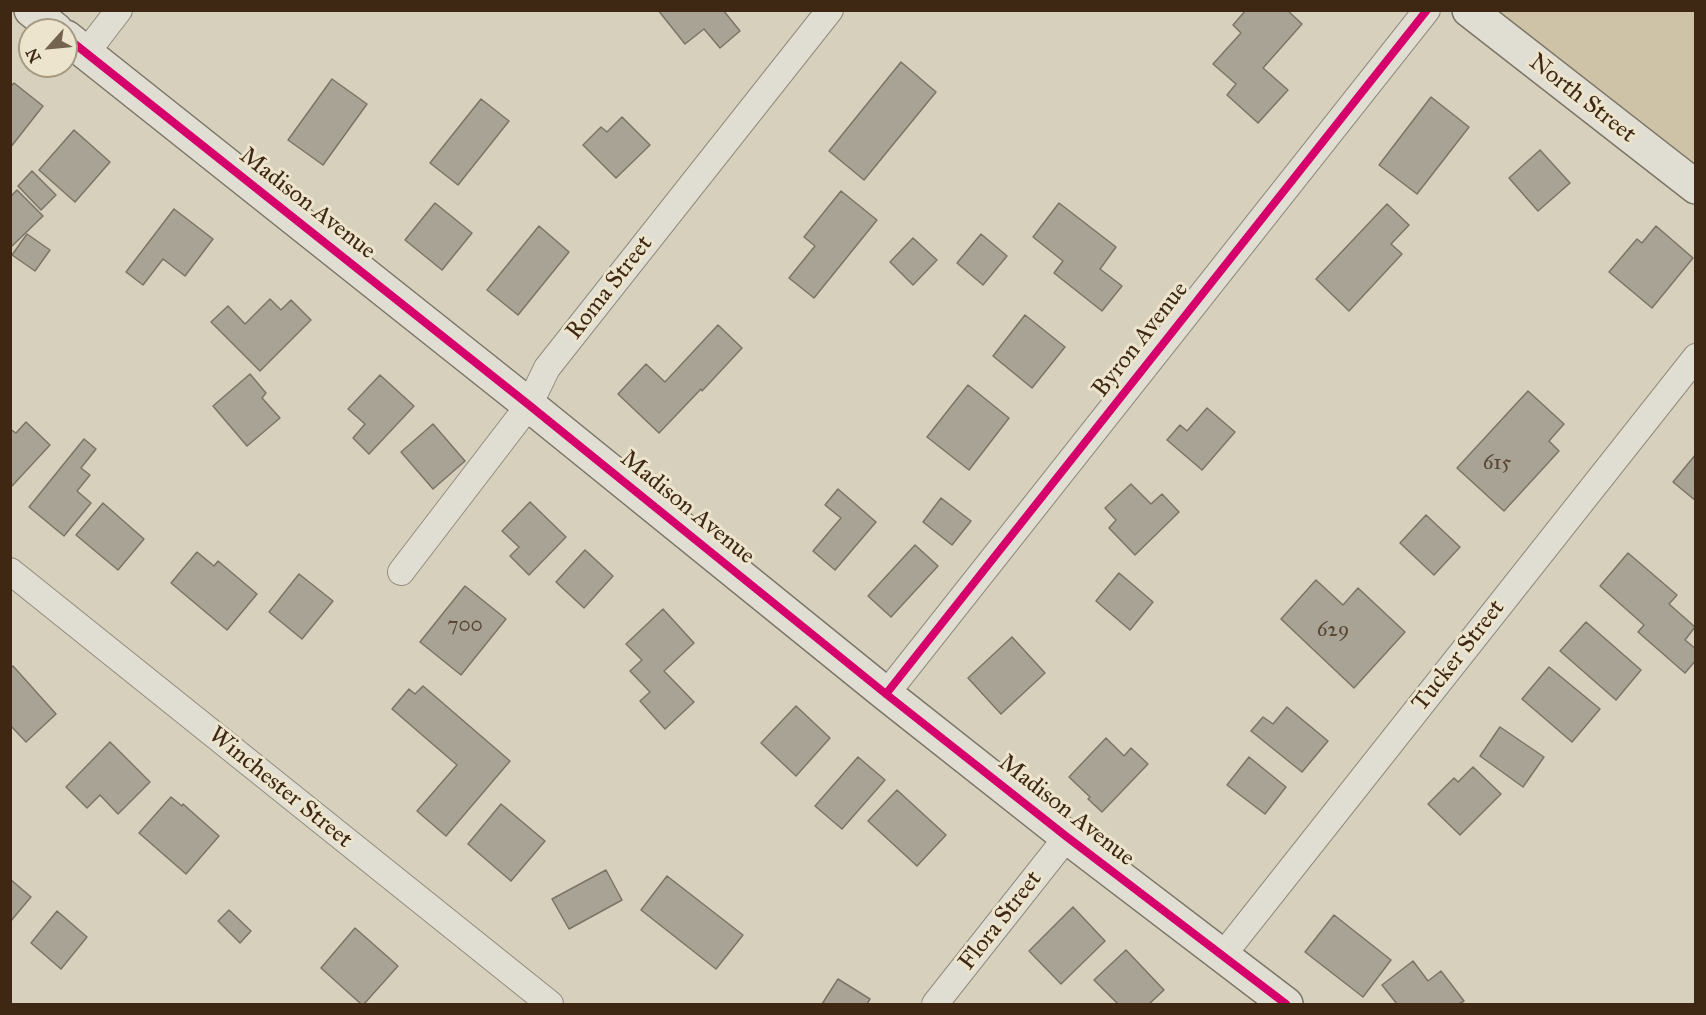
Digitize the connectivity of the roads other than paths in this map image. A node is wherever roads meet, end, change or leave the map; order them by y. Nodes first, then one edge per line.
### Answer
1 (119, 10) edge
2 (830, 10) edge
3 (1427, 10) edge
4 (1470, 11) edge
5 (78, 43) edge
6 (78, 47) edge
7 (1695, 187) edge
8 (1695, 357) edge
9 (529, 405) junction
10 (10, 571) edge
11 (401, 572) dead end
12 (886, 694) junction
13 (1067, 837) junction
14 (1223, 955) junction
15 (550, 1005) edge
16 (935, 1005) edge
17 (1286, 1005) edge

1 - 5 street
2 - 9 street, Roma Street
3 - 12 street, Byron Avenue
4 - 7 street, North Street
6 - 9 street, Madison Avenue
8 - 14 street, Tucker Street
9 - 11 street, Roma Street
9 - 12 street, Madison Avenue
10 - 15 street, Winchester Street
12 - 13 street, Madison Avenue
13 - 14 street, Madison Avenue
13 - 16 street, Flora Street
14 - 17 street, Madison Avenue

